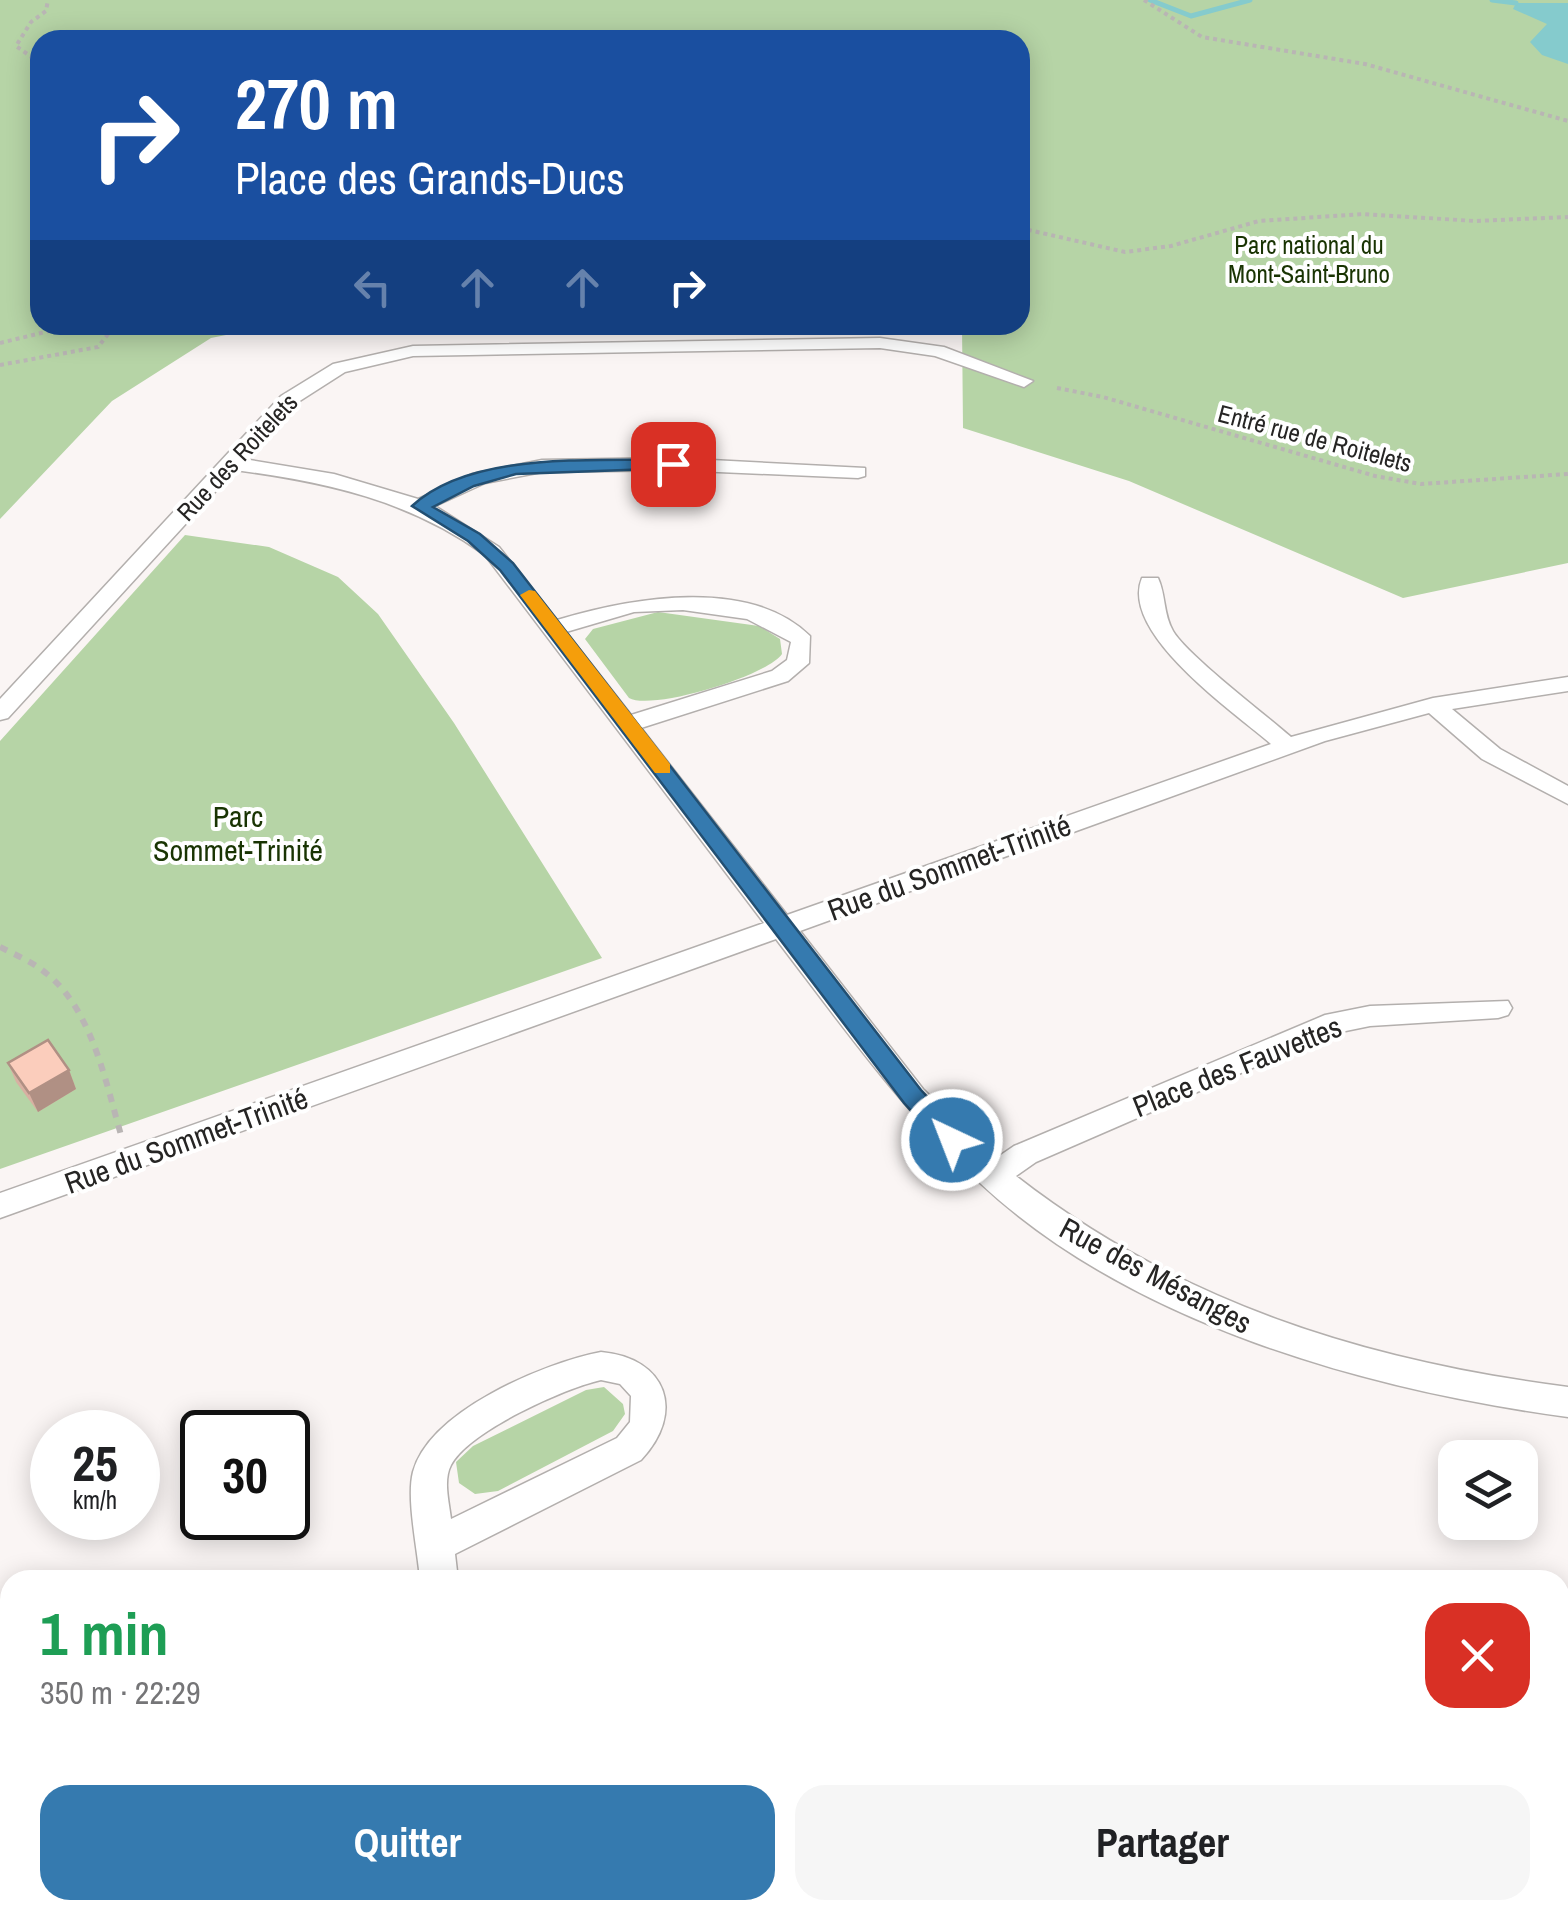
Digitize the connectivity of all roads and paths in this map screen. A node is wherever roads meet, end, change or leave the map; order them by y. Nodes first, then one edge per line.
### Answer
1 (48, 0) edge
2 (1144, 0) edge
3 (30, 56) edge
4 (1568, 121) edge
5 (1568, 216) edge
6 (1030, 230) edge
7 (33, 335) edge
8 (108, 335) edge
9 (0, 343) edge
10 (0, 365) edge
11 (1024, 381) dead end
12 (1057, 388) dead end
13 (230, 463) junction
14 (858, 472) dead end
15 (1568, 474) edge
16 (420, 506) junction
17 (1150, 583) dead end
18 (554, 628) junction
19 (1568, 684) edge
20 (1432, 705) junction
21 (0, 714) edge
22 (628, 724) junction
23 (1287, 746) junction
24 (1568, 796) edge
25 (783, 926) junction
26 (0, 947) edge
27 (1498, 1008) dead end
28 (128, 1161) junction
29 (992, 1177) junction
30 (0, 1206) edge
31 (1568, 1402) edge
32 (438, 1563) edge

1 - 3 path
2 - 4 path
5 - 6 path
7 - 9 path
8 - 10 path
11 - 13 street, Rue des Roitelets
12 - 15 path, Entré rue de Roitelets
13 - 16 street, Rue des Mésanges
13 - 21 street, Rue des Roitelets
14 - 16 street
16 - 18 street, Rue des Mésanges
17 - 23 street
18 - 22 street, Rue des Mésanges
18 - 22 street
19 - 20 street, Rue du Sommet-Trinité
20 - 23 street, Rue du Sommet-Trinité
20 - 24 street
22 - 25 street, Rue des Mésanges
23 - 25 street, Rue du Sommet-Trinité
25 - 28 street, Rue du Sommet-Trinité
25 - 29 street, Rue des Mésanges
26 - 28 path
27 - 29 street, Place des Fauvettes
28 - 30 street, Rue du Sommet-Trinité
29 - 31 street, Rue des Mésanges
32 - 32 street

